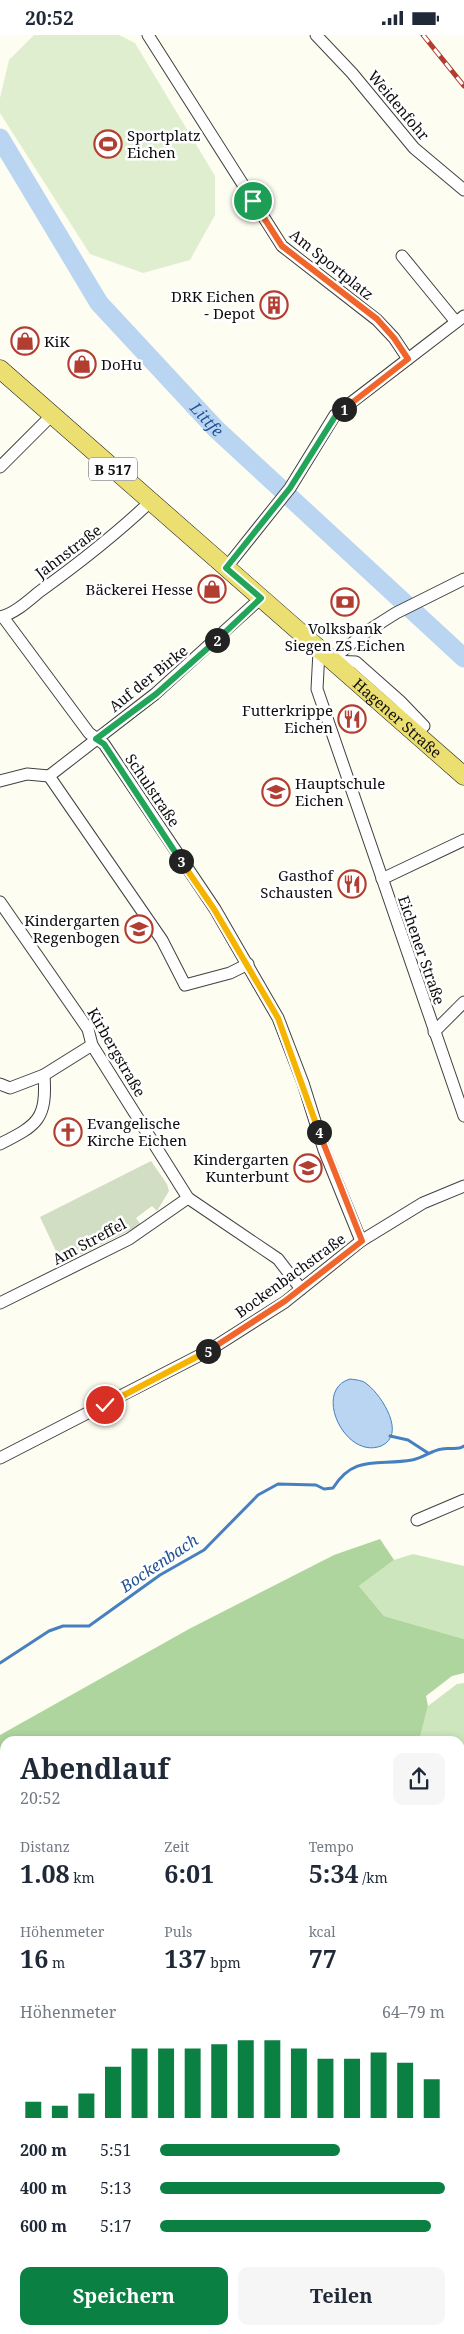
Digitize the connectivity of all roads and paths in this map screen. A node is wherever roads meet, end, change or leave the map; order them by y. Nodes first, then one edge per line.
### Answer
1 (148, 35) edge
2 (316, 35) edge
3 (464, 190) edge
4 (402, 256) dead end
5 (460, 319) edge
6 (408, 359) junction
7 (0, 369) edge
8 (52, 415) junction
9 (0, 467) edge
10 (150, 502) junction
11 (226, 568) junction
12 (464, 579) edge
13 (261, 598) junction
14 (1, 617) edge
15 (325, 656) junction
16 (424, 726) dead end
17 (96, 739) junction
18 (49, 776) junction
19 (464, 776) edge
20 (0, 781) edge
21 (464, 840) edge
22 (382, 879) junction
23 (0, 902) edge
24 (248, 964) junction
25 (464, 1002) edge
26 (434, 1031) junction
27 (92, 1045) junction
28 (44, 1075) junction
29 (0, 1084) edge
30 (464, 1116) edge
31 (0, 1143) edge
32 (464, 1187) edge
33 (188, 1198) junction
34 (362, 1241) junction
35 (301, 1289) junction
36 (0, 1303) edge
37 (0, 1457) edge
38 (464, 1500) edge
39 (417, 1519) dead end

1 - 6 street, Am Sportplatz
2 - 3 street, Weidenfohr
4 - 5 street
5 - 6 street
6 - 11 street
7 - 8 main road, Hagener Straße / B 517
8 - 9 street
8 - 10 main road, Hagener Straße / B 517
10 - 11 main road, Hagener Straße / B 517
10 - 14 street, Jahnstraße
11 - 13 main road, Hagener Straße / B 517
12 - 15 street
13 - 15 main road, Hagener Straße / B 517
13 - 17 street, Auf der Birke
14 - 17 street, Schulstraße
15 - 16 street, Hagener Straße
15 - 19 main road, Hagener Straße / B 517
15 - 22 street, Eichener Straße
17 - 18 street, Auf der Birke
17 - 24 street, Schulstraße
18 - 20 street
18 - 24 street
21 - 22 street
22 - 26 street, Eichener Straße
23 - 27 street, Kirbergstraße
24 - 34 street, Schulstraße
25 - 26 street, Eichener Straße
26 - 30 street, Eichener Straße
27 - 28 street
27 - 33 street, Kirbergstraße
28 - 29 street
28 - 31 street
32 - 34 street, Bockenbachstraße
33 - 35 street, Kirbergstraße
33 - 36 street, Am Streffel
34 - 35 street, Bockenbachstraße
35 - 37 street, Bockenbachstraße
38 - 39 street

